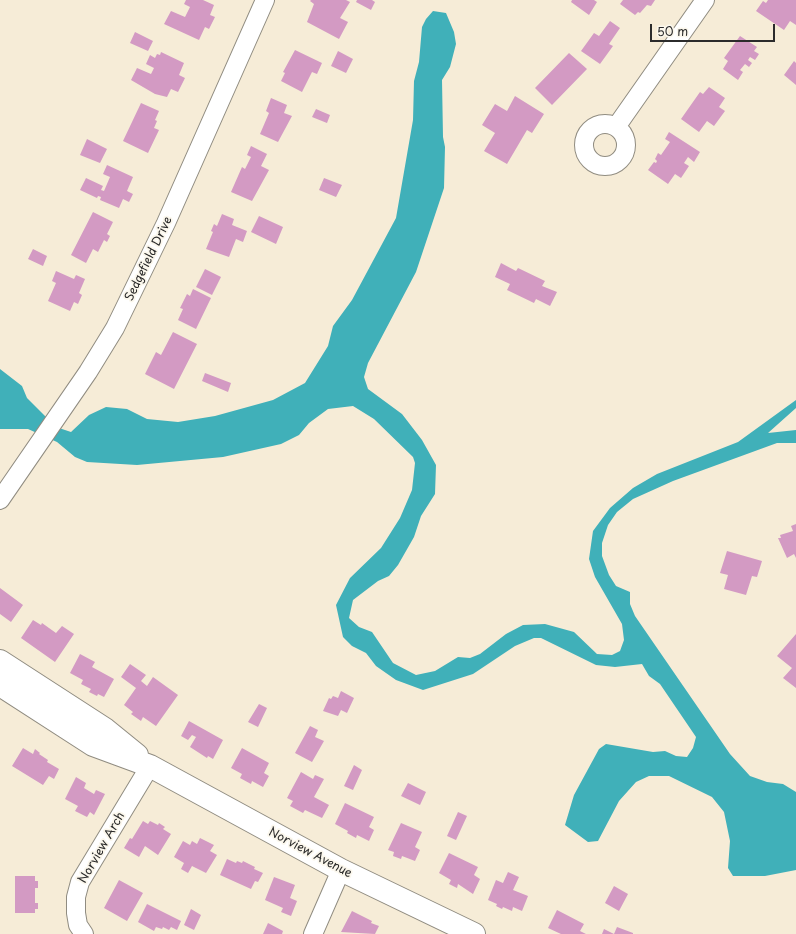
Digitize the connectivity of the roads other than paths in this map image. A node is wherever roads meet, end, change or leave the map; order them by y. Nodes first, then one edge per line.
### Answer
1 (265, 0) edge
2 (705, 0) edge
3 (616, 127) dead end
4 (0, 500) edge
5 (0, 660) edge
6 (0, 685) edge
7 (150, 766) junction
8 (341, 870) junction
9 (84, 934) edge
10 (313, 934) edge
11 (474, 934) edge

1 - 4 street, Sedgefield Drive
2 - 3 street
5 - 7 street, Norview Avenue
6 - 7 street, Norview Avenue
7 - 8 street, Norview Avenue
7 - 9 street, Norview Arch
8 - 10 street
8 - 11 street, Norview Avenue

